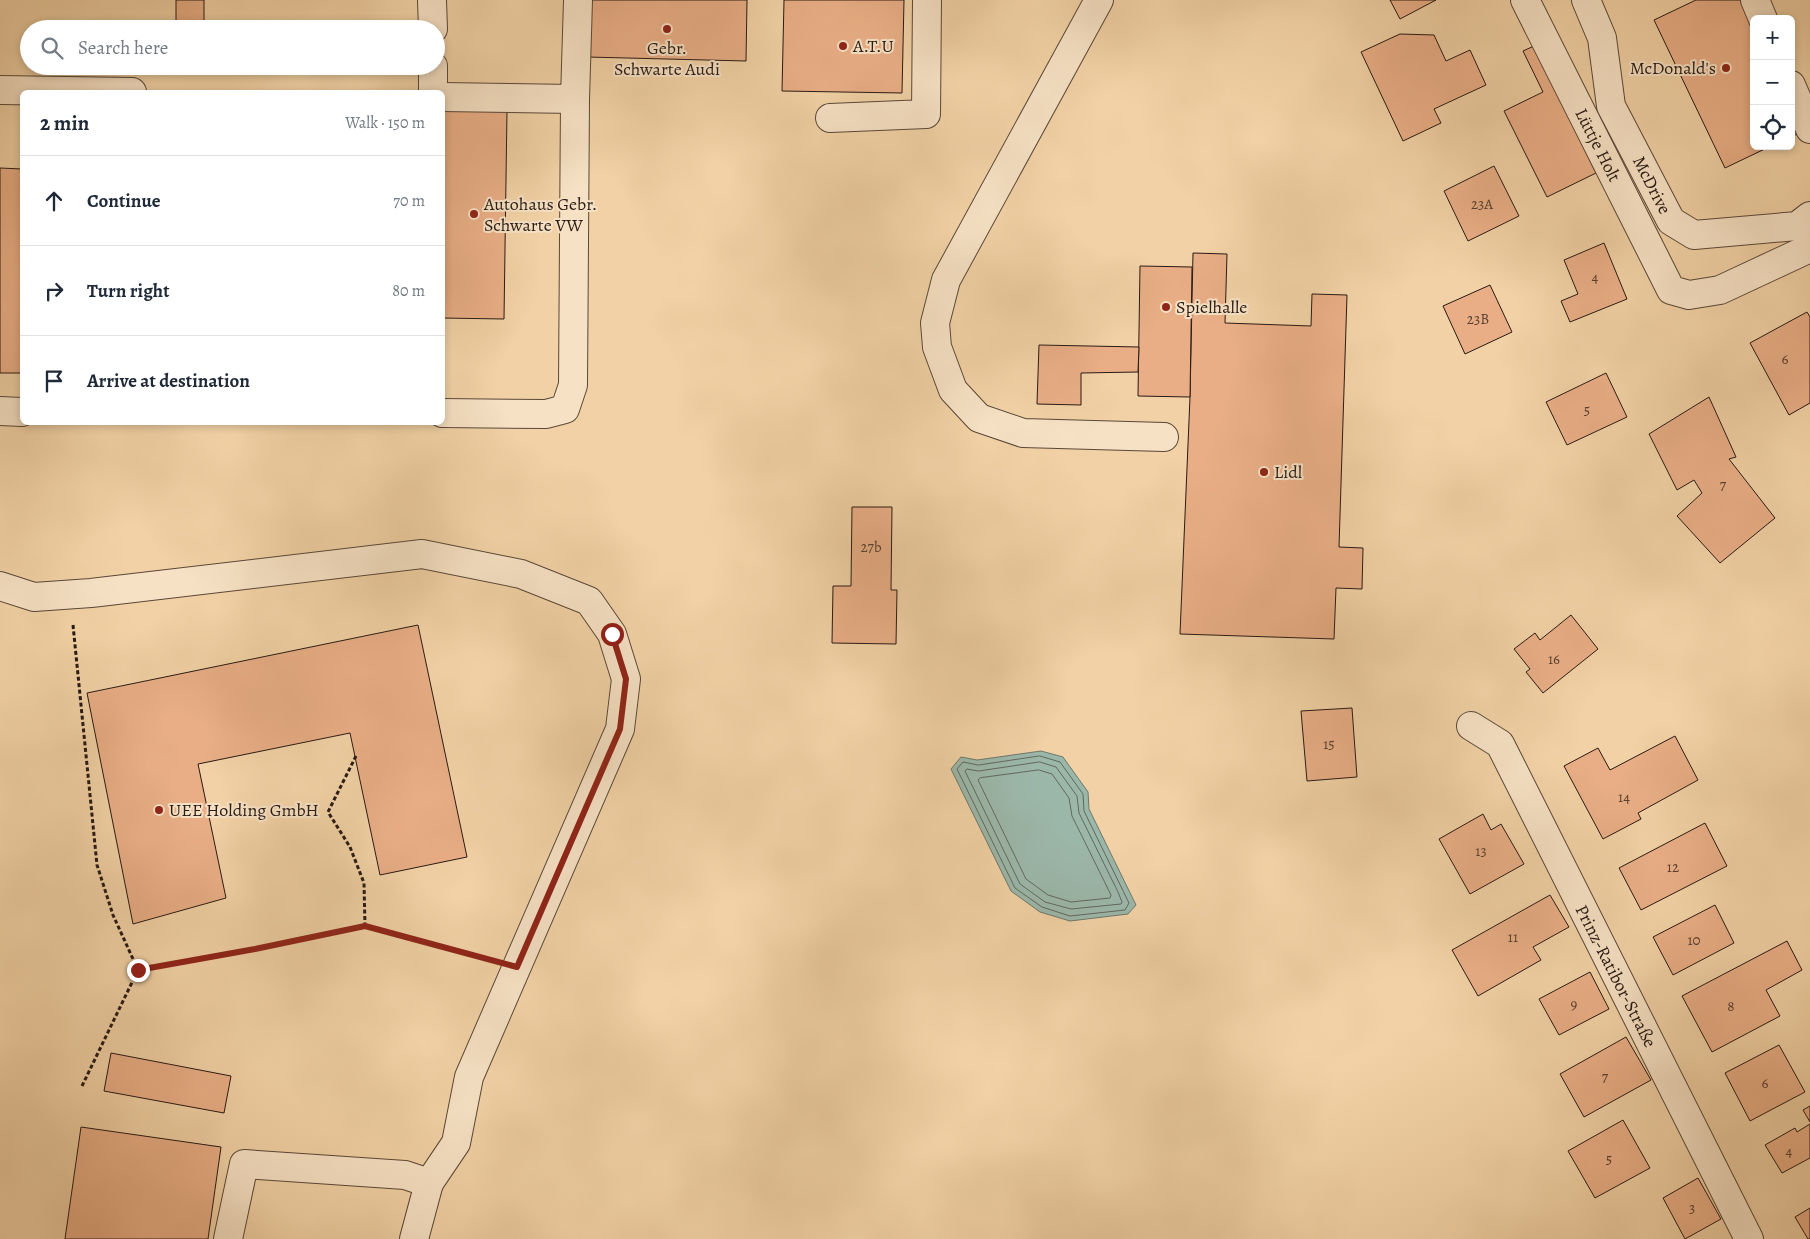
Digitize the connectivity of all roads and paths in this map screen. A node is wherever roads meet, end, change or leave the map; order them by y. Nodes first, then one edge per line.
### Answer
1 (432, 0) edge
2 (578, 0) edge
3 (927, 0) edge
4 (1099, 0) edge
5 (1526, 0) edge
6 (1755, 0) edge
7 (1588, 5) edge
8 (1761, 15) edge
9 (433, 20) edge
10 (433, 75) edge
11 (0, 90) edge
12 (20, 90) edge
13 (433, 90) edge
14 (1795, 94) edge
15 (445, 97) edge
16 (575, 99) junction
17 (830, 118) dead end
18 (1810, 129) edge
19 (1810, 216) edge
20 (1810, 248) edge
21 (0, 411) edge
22 (20, 412) edge
23 (445, 413) edge
24 (1164, 437) dead end
25 (0, 586) edge
26 (70, 594) junction
27 (1471, 726) dead end
28 (356, 756) dead end
29 (365, 926) junction
30 (517, 967) junction
31 (138, 970) junction
32 (82, 1086) dead end
33 (429, 1183) junction
34 (228, 1239) edge
35 (414, 1239) edge
36 (1749, 1239) edge

1 - 9 street
2 - 16 street
3 - 17 street
4 - 24 street
5 - 20 street, Lüttje Holt
6 - 8 street
7 - 19 street, McDrive
10 - 13 street
11 - 12 street
14 - 18 street
15 - 16 street
16 - 23 street
21 - 22 street
25 - 26 street
26 - 30 street
26 - 31 path
27 - 36 street, Prinz-Ratibor-Straße
28 - 29 path
29 - 30 path
29 - 31 path
30 - 33 street
31 - 32 path
33 - 34 street
33 - 35 street

